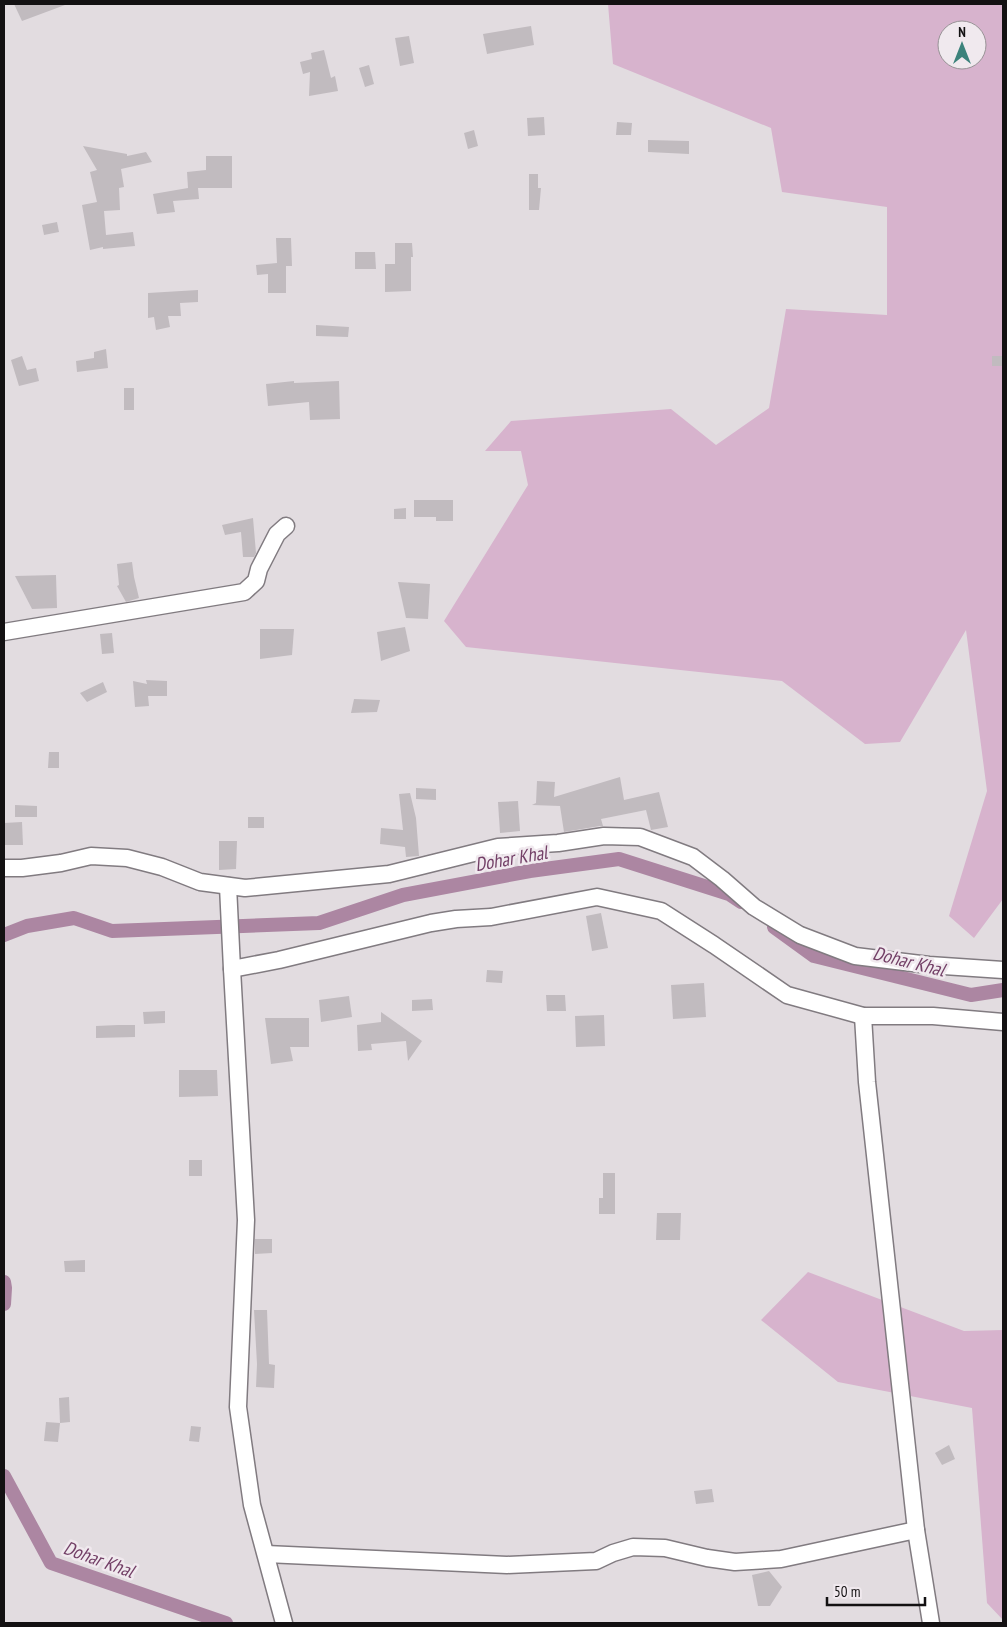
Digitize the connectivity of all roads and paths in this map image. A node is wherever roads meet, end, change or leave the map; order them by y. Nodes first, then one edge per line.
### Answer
1 (286, 526) dead end
2 (4, 632) edge
3 (4, 868) edge
4 (228, 894) junction
5 (232, 969) junction
6 (1003, 970) edge
7 (863, 1016) junction
8 (1003, 1022) edge
9 (916, 1530) junction
10 (266, 1554) junction
11 (284, 1623) edge
12 (931, 1623) edge

1 - 2 street
3 - 4 street
4 - 5 street
4 - 6 street
5 - 7 street
5 - 10 street
7 - 8 street
7 - 9 street
9 - 10 street
9 - 12 street
10 - 11 street

